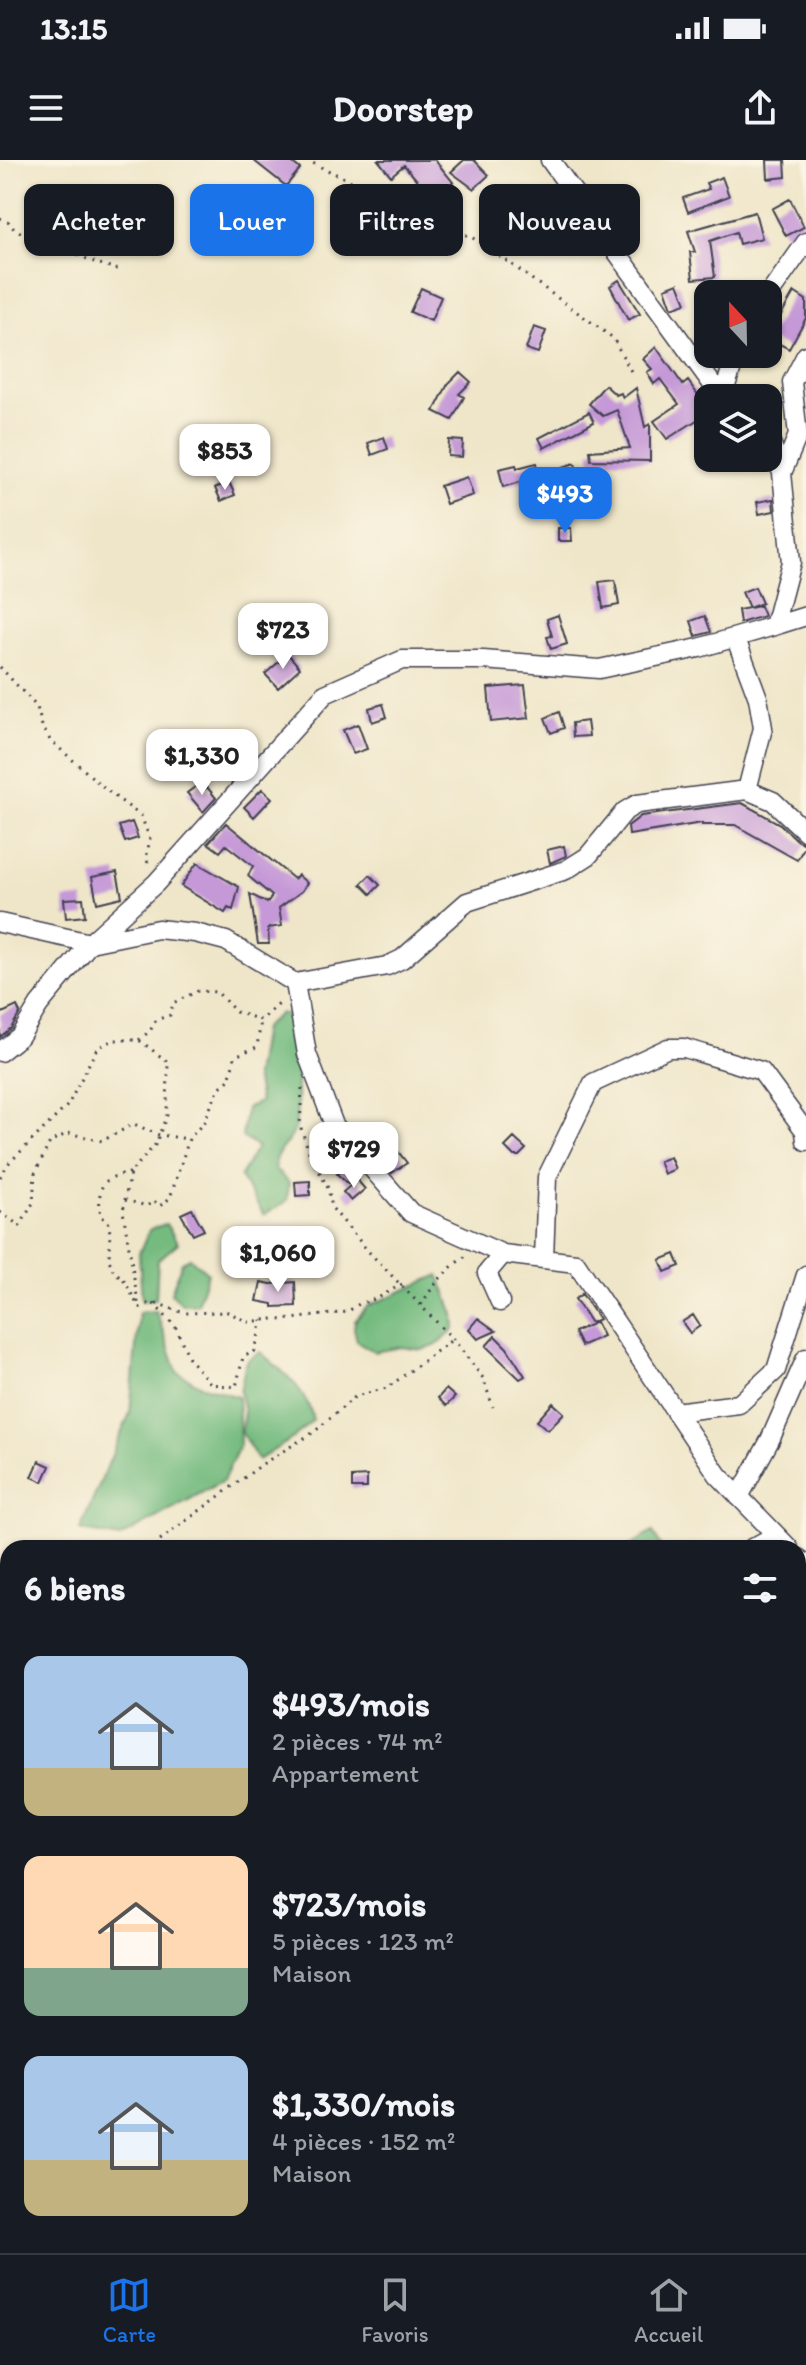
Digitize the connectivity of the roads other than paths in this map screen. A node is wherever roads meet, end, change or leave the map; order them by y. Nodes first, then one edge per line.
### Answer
1 (550, 160) edge
2 (806, 242) edge
3 (779, 280) edge
4 (806, 355) edge
5 (712, 384) edge
6 (782, 473) joint
7 (806, 616) edge
8 (774, 626) junction
9 (736, 639) junction
10 (747, 790) junction
11 (806, 832) edge
12 (0, 923) edge
13 (90, 943) junction
14 (295, 983) junction
15 (0, 1052) edge
16 (806, 1141) edge
17 (503, 1254) junction
18 (544, 1259) junction
19 (806, 1275) edge
20 (500, 1302) dead end
21 (806, 1358) edge
22 (675, 1412) junction
23 (739, 1497) junction
24 (780, 1540) edge

1 - 5 street
2 - 3 street
4 - 6 street
6 - 8 street
7 - 8 street
8 - 9 street
9 - 10 street
9 - 13 street
10 - 11 street
10 - 14 street
12 - 13 street
13 - 14 street
13 - 15 street
14 - 17 street
16 - 18 street
17 - 18 street
17 - 20 street
18 - 22 street
19 - 22 street
21 - 23 street
22 - 23 street
23 - 24 street

